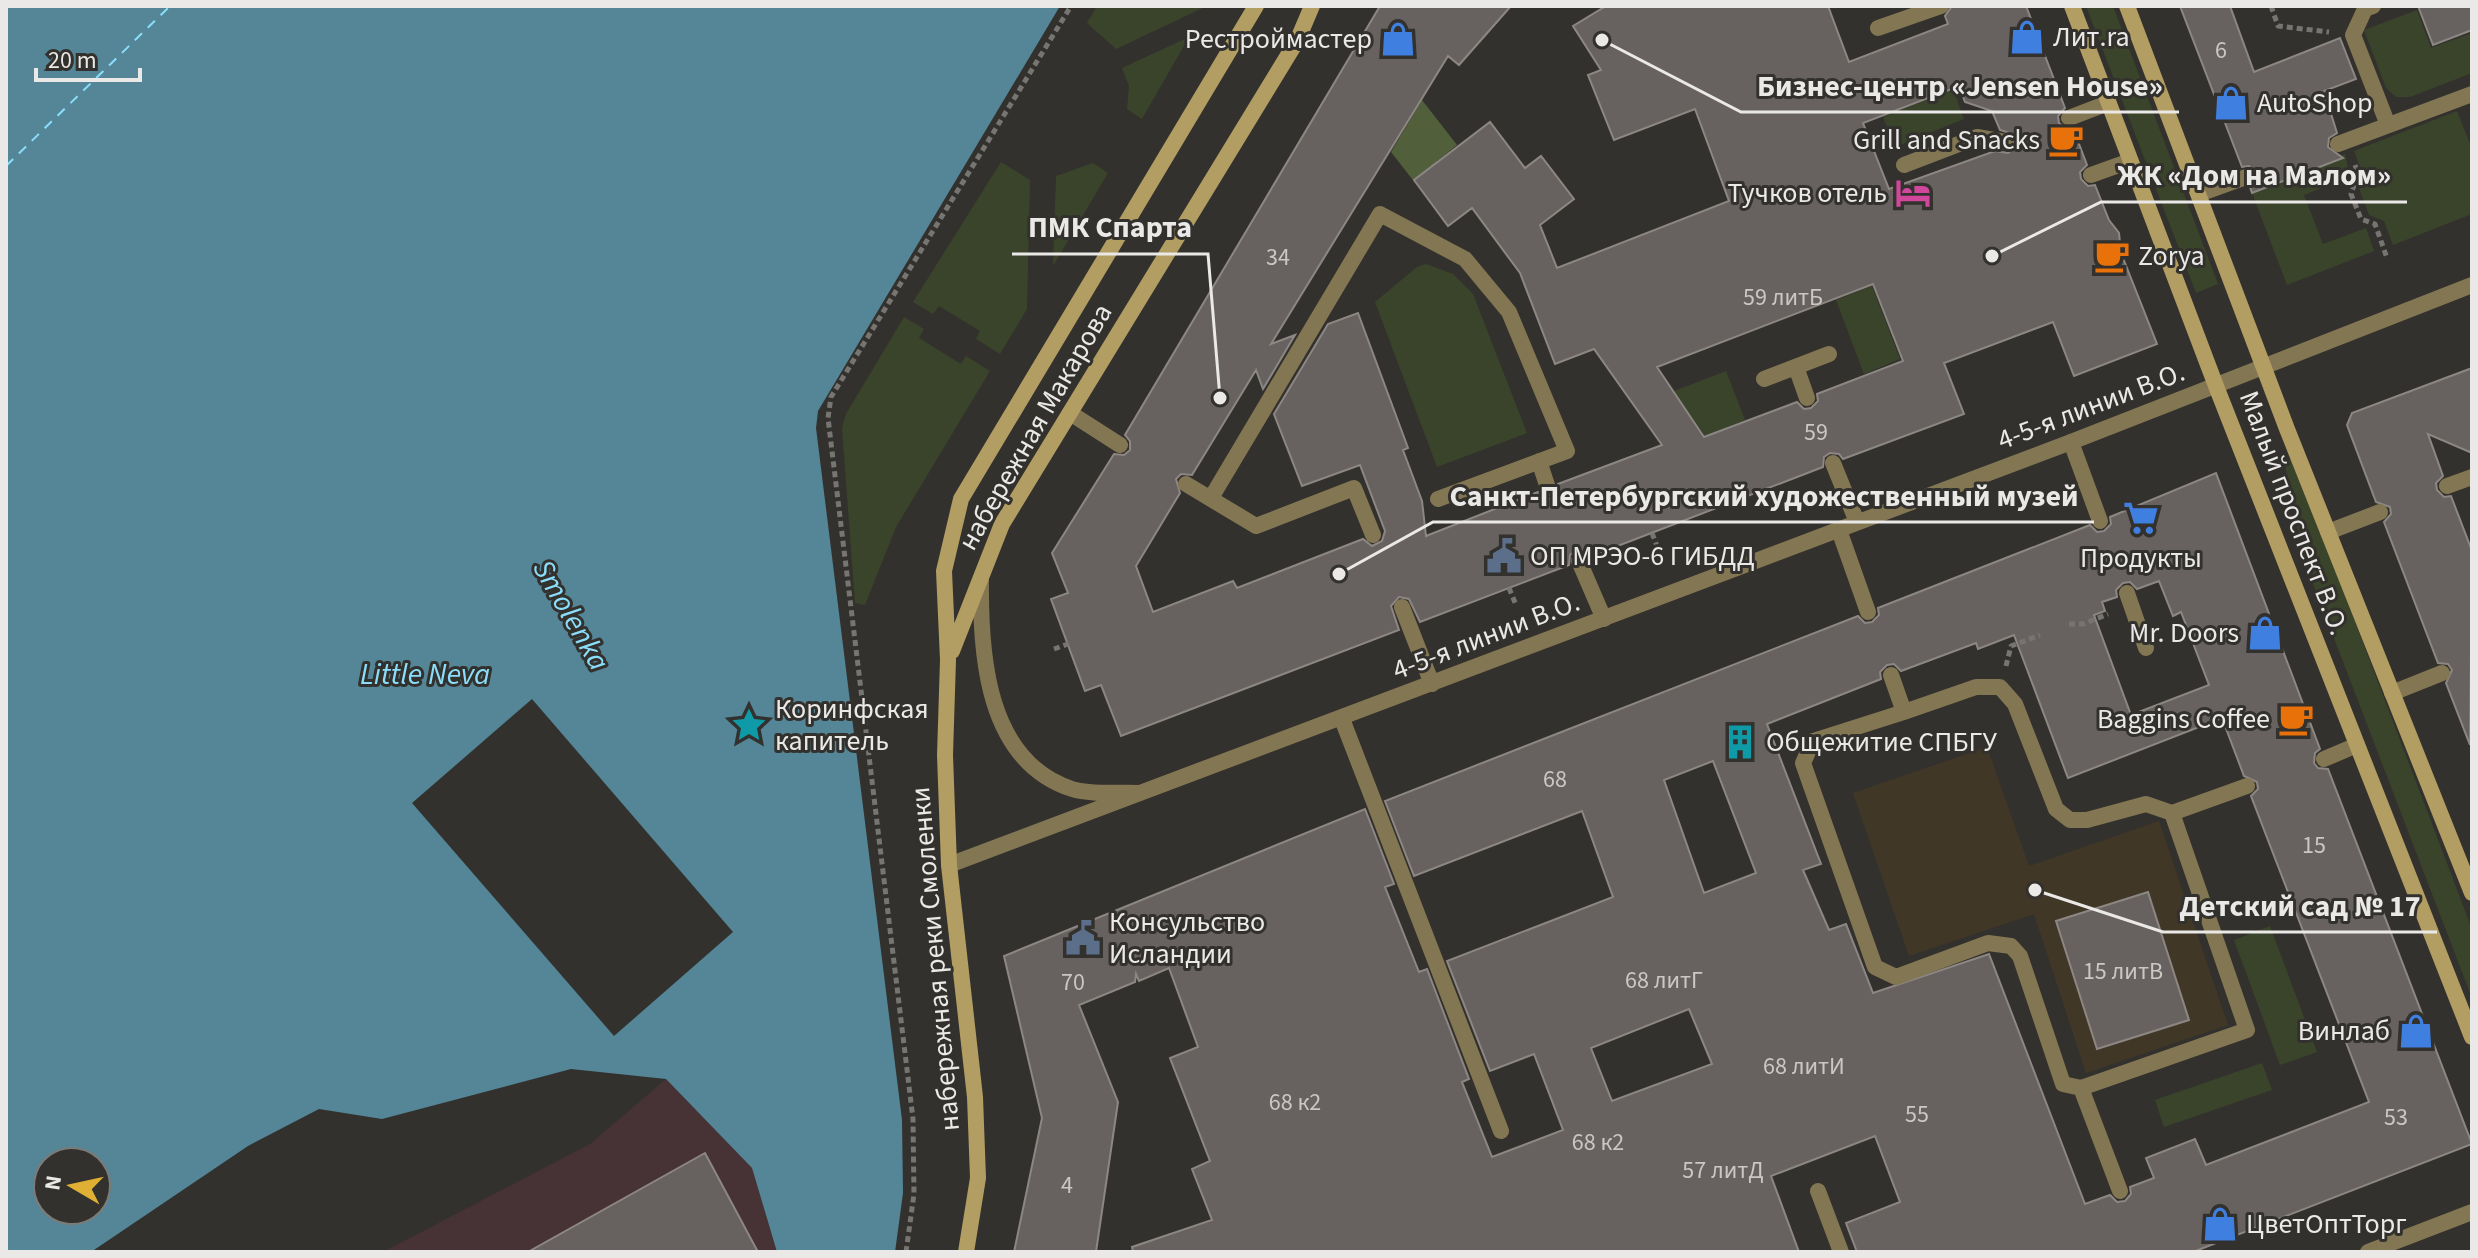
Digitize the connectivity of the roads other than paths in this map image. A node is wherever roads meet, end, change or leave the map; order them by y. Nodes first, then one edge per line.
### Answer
1 (1256, 6) edge
2 (1312, 6) edge
3 (1941, 6) edge
4 (2072, 6) edge
5 (2127, 6) edge
6 (2373, 6) edge
7 (1878, 28) dead end
8 (2472, 94) edge
9 (2108, 103) junction
10 (2069, 118) dead end
11 (2388, 125) junction
12 (2005, 142) dead end
13 (2342, 143) road end
14 (2130, 161) junction
15 (1904, 165) dead end
16 (2091, 175) dead end
17 (2246, 177) dead end
18 (2199, 194) junction
19 (2472, 285) edge
20 (1829, 354) dead end
21 (2263, 365) junction
22 (1796, 367) junction
23 (1764, 379) dead end
24 (2216, 386) junction
25 (1807, 398) dead end
26 (1070, 413) junction
27 (2071, 442) junction
28 (1120, 445) dead end
29 (1539, 461) junction
30 (1833, 463) dead end
31 (2472, 477) edge
32 (1186, 484) dead end
33 (2447, 486) dead end
34 (1548, 488) dead end
35 (1211, 498) junction
36 (1438, 499) dead end
37 (2380, 512) dead end
38 (2100, 521) dead end
39 (1857, 522) junction
40 (1839, 530) junction
41 (2328, 532) junction
42 (1373, 535) dead end
43 (1579, 561) dead end
44 (981, 572) junction
45 (2129, 599) road end
46 (1402, 607) dead end
47 (1868, 612) dead end
48 (1604, 619) junction
49 (2146, 648) dead end
50 (948, 660) junction
51 (2442, 673) dead end
52 (1891, 675) dead end
53 (1432, 684) junction
54 (2392, 693) junction
55 (1904, 712) junction
56 (1342, 719) junction
57 (2357, 745) junction
58 (2324, 759) dead end
59 (2247, 786) dead end
60 (1144, 794) junction
61 (2172, 813) junction
62 (949, 865) junction
63 (2472, 893) edge
64 (2472, 1037) edge
65 (2081, 1088) junction
66 (1501, 1131) dead end
67 (1818, 1191) dead end
68 (2120, 1191) dead end
69 (2472, 1212) edge
70 (966, 1252) edge
71 (1841, 1252) edge
72 (2368, 1252) edge

1 - 50 main road, набережная Макарова
2 - 26 main road, набережная Макарова
3 - 7 street
4 - 9 main road, Малый проспект В.О.
5 - 18 main road, Малый проспект В.О.
6 - 11 street
8 - 11 street
9 - 10 street
9 - 14 main road, Малый проспект В.О.
11 - 13 street
12 - 15 street
14 - 16 street
14 - 24 main road, Малый проспект В.О.
17 - 18 street
18 - 21 main road, Малый проспект В.О.
19 - 21 street, 4-5-я линии В.О.
20 - 22 street
21 - 24 street, 4-5-я линии В.О.
21 - 41 main road, Малый проспект В.О.
22 - 23 street
22 - 25 street
24 - 27 street, 4-5-я линии В.О.
24 - 57 main road, Малый проспект В.О.
26 - 28 street
26 - 44 main road, набережная Макарова
27 - 38 street
27 - 39 street, 4-5-я линии В.О.
29 - 34 street
29 - 35 street
29 - 36 street
30 - 39 street
31 - 33 street
32 - 35 street
35 - 42 street
37 - 41 street
39 - 40 street, 4-5-я линии В.О.
40 - 47 street
40 - 48 street, 4-5-я линии В.О.
41 - 54 main road, Малый проспект В.О.
43 - 48 street
44 - 50 main road, набережная Макарова
44 - 60 street, 4-5-я линии В.О.
45 - 49 street
46 - 53 street
48 - 53 street, 4-5-я линии В.О.
50 - 62 main road, набережная реки Смоленки
51 - 54 street
52 - 55 street
53 - 56 street, 4-5-я линии В.О.
54 - 63 main road, Малый проспект В.О.
55 - 61 street
55 - 65 street
56 - 60 street, 4-5-я линии В.О.
56 - 66 street
57 - 58 street
57 - 64 main road, Малый проспект В.О.
59 - 61 street
60 - 62 street, 4-5-я линии В.О.
61 - 65 street
62 - 70 main road, набережная реки Смоленки
65 - 68 street
67 - 71 street
69 - 72 street

